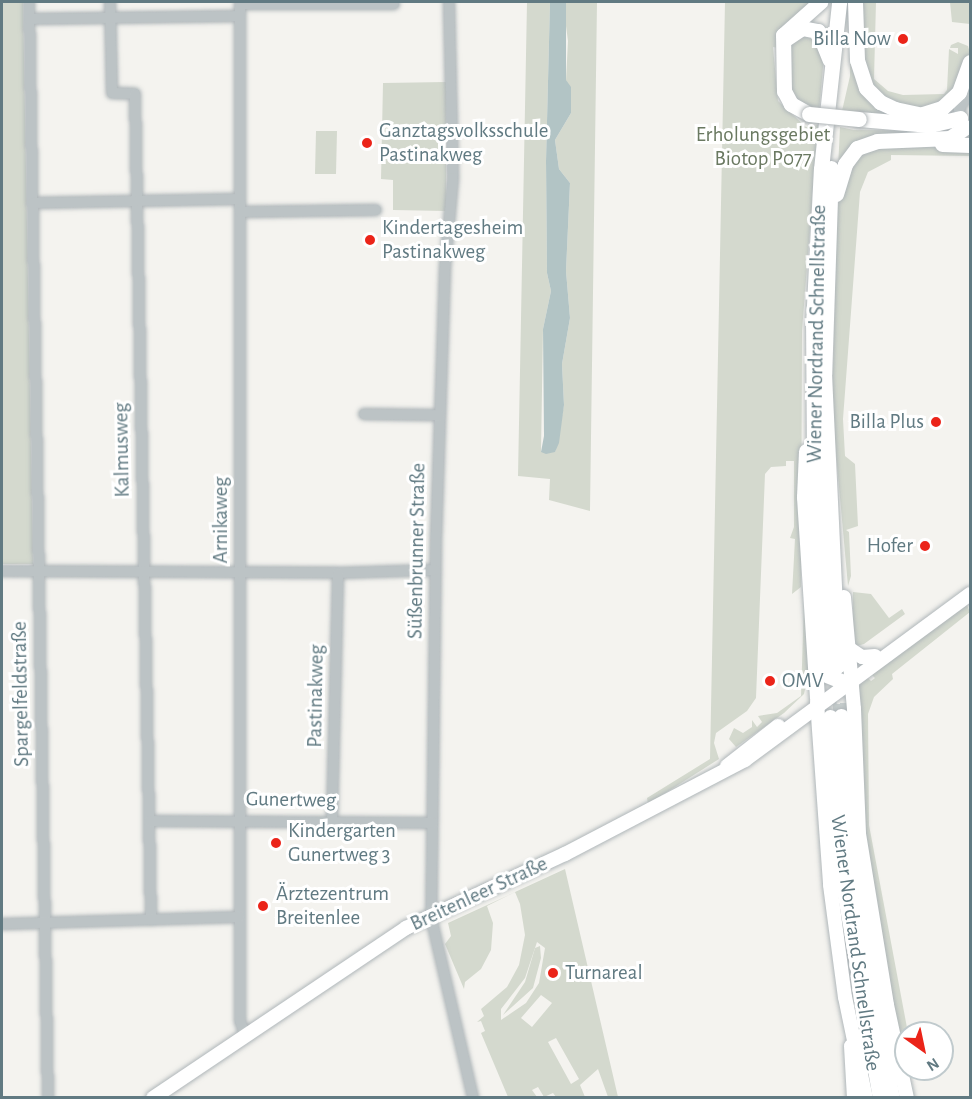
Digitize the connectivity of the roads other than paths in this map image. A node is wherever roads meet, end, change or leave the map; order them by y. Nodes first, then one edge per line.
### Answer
1 (29, 2) edge
2 (110, 2) edge
3 (449, 2) edge
4 (820, 2) edge
5 (839, 2) edge
6 (848, 2) edge
7 (855, 2) edge
8 (240, 3) edge
9 (394, 4) dead end
10 (240, 16) junction
11 (29, 19) junction
12 (110, 19) junction
13 (782, 45) junction
14 (970, 62) edge
15 (832, 64) junction
16 (970, 93) edge
17 (925, 119) junction
18 (964, 121) edge
19 (934, 141) junction
20 (970, 145) edge
21 (240, 199) junction
22 (33, 203) junction
23 (137, 203) junction
24 (376, 210) dead end
25 (240, 212) junction
26 (828, 222) junction
27 (364, 414) dead end
28 (440, 415) junction
29 (824, 434) junction
30 (38, 570) junction
31 (143, 570) junction
32 (240, 570) junction
33 (435, 570) junction
34 (2, 571) edge
35 (338, 573) junction
36 (970, 583) edge
37 (970, 594) edge
38 (844, 597) joint
39 (847, 647) junction
40 (875, 656) junction
41 (836, 672) junction
42 (827, 708) junction
43 (792, 728) junction
44 (821, 739) junction
45 (856, 750) junction
46 (726, 768) junction
47 (241, 819) junction
48 (332, 820) junction
49 (149, 821) junction
50 (432, 823) junction
51 (431, 916) junction
52 (240, 917) junction
53 (151, 920) junction
54 (46, 922) junction
55 (2, 924) edge
56 (852, 1032) junction
57 (246, 1037) junction
58 (48, 1098) edge
59 (153, 1098) edge
60 (473, 1098) edge
61 (854, 1098) edge
62 (867, 1098) edge
63 (880, 1098) edge
64 (891, 1098) edge
65 (907, 1098) edge

1 - 11 street, Spargelfeldstraße
2 - 12 street, Kalmusweg
3 - 28 street, Süßenbrunner Straße
4 - 13 highway
5 - 15 highway, Wiener Nordrand Schnellstraße
6 - 26 highway, Wiener Nordrand Schnellstraße
7 - 17 highway
8 - 9 street
8 - 10 street, Arnikaweg
10 - 12 street
10 - 21 street, Arnikaweg
11 - 12 street
11 - 22 street, Spargelfeldstraße
12 - 23 street, Kalmusweg
13 - 15 highway
13 - 17 highway, bridge
14 - 17 highway
15 - 41 highway, Wiener Nordrand Schnellstraße
16 - 18 street
17 - 18 highway
17 - 18 highway
18 - 19 highway
19 - 20 highway
19 - 26 highway
21 - 23 street
21 - 25 street, Arnikaweg
22 - 23 street
22 - 30 street, Spargelfeldstraße
23 - 31 street, Kalmusweg
24 - 25 street
25 - 32 street, Arnikaweg
26 - 29 highway, Wiener Nordrand Schnellstraße
27 - 28 street
28 - 33 street, Süßenbrunner Straße
29 - 38 highway
29 - 41 highway, Wiener Nordrand Schnellstraße
30 - 31 street
30 - 34 street
30 - 54 street, Spargelfeldstraße
31 - 32 street
31 - 49 street, Kalmusweg
32 - 35 street
32 - 47 street, Arnikaweg
33 - 35 street
33 - 50 street, Süßenbrunner Straße
35 - 48 street, Pastinakweg
36 - 40 main road, Breitenleer Straße
37 - 41 main road, Breitenleer Straße
38 - 39 main road
39 - 40 main road
39 - 41 main road
40 - 41 main road, Breitenleer Straße
41 - 42 highway
41 - 42 main road, Breitenleer Straße
41 - 45 main road
42 - 43 main road, Breitenleer Straße
42 - 44 main road
42 - 45 main road
42 - 46 main road, Breitenleer Straße
42 - 63 highway, Wiener Nordrand Schnellstraße
42 - 64 highway, Wiener Nordrand Schnellstraße
43 - 44 main road
43 - 46 main road, Breitenleer Straße
44 - 56 main road
45 - 65 main road
46 - 51 main road, Breitenleer Straße
47 - 48 street, Gunertweg
47 - 49 street, Gunertweg
47 - 52 street, Arnikaweg
48 - 50 street, Gunertweg
49 - 53 street, Kalmusweg
50 - 51 street, Süßenbrunner Straße
51 - 57 main road, Breitenleer Straße
51 - 60 street, Süßenbrunner Straße
52 - 53 street
52 - 57 street, Arnikaweg
53 - 54 street
54 - 55 street
54 - 58 street, Spargelfeldstraße
56 - 61 main road
56 - 62 main road
57 - 59 main road, Breitenleer Straße

